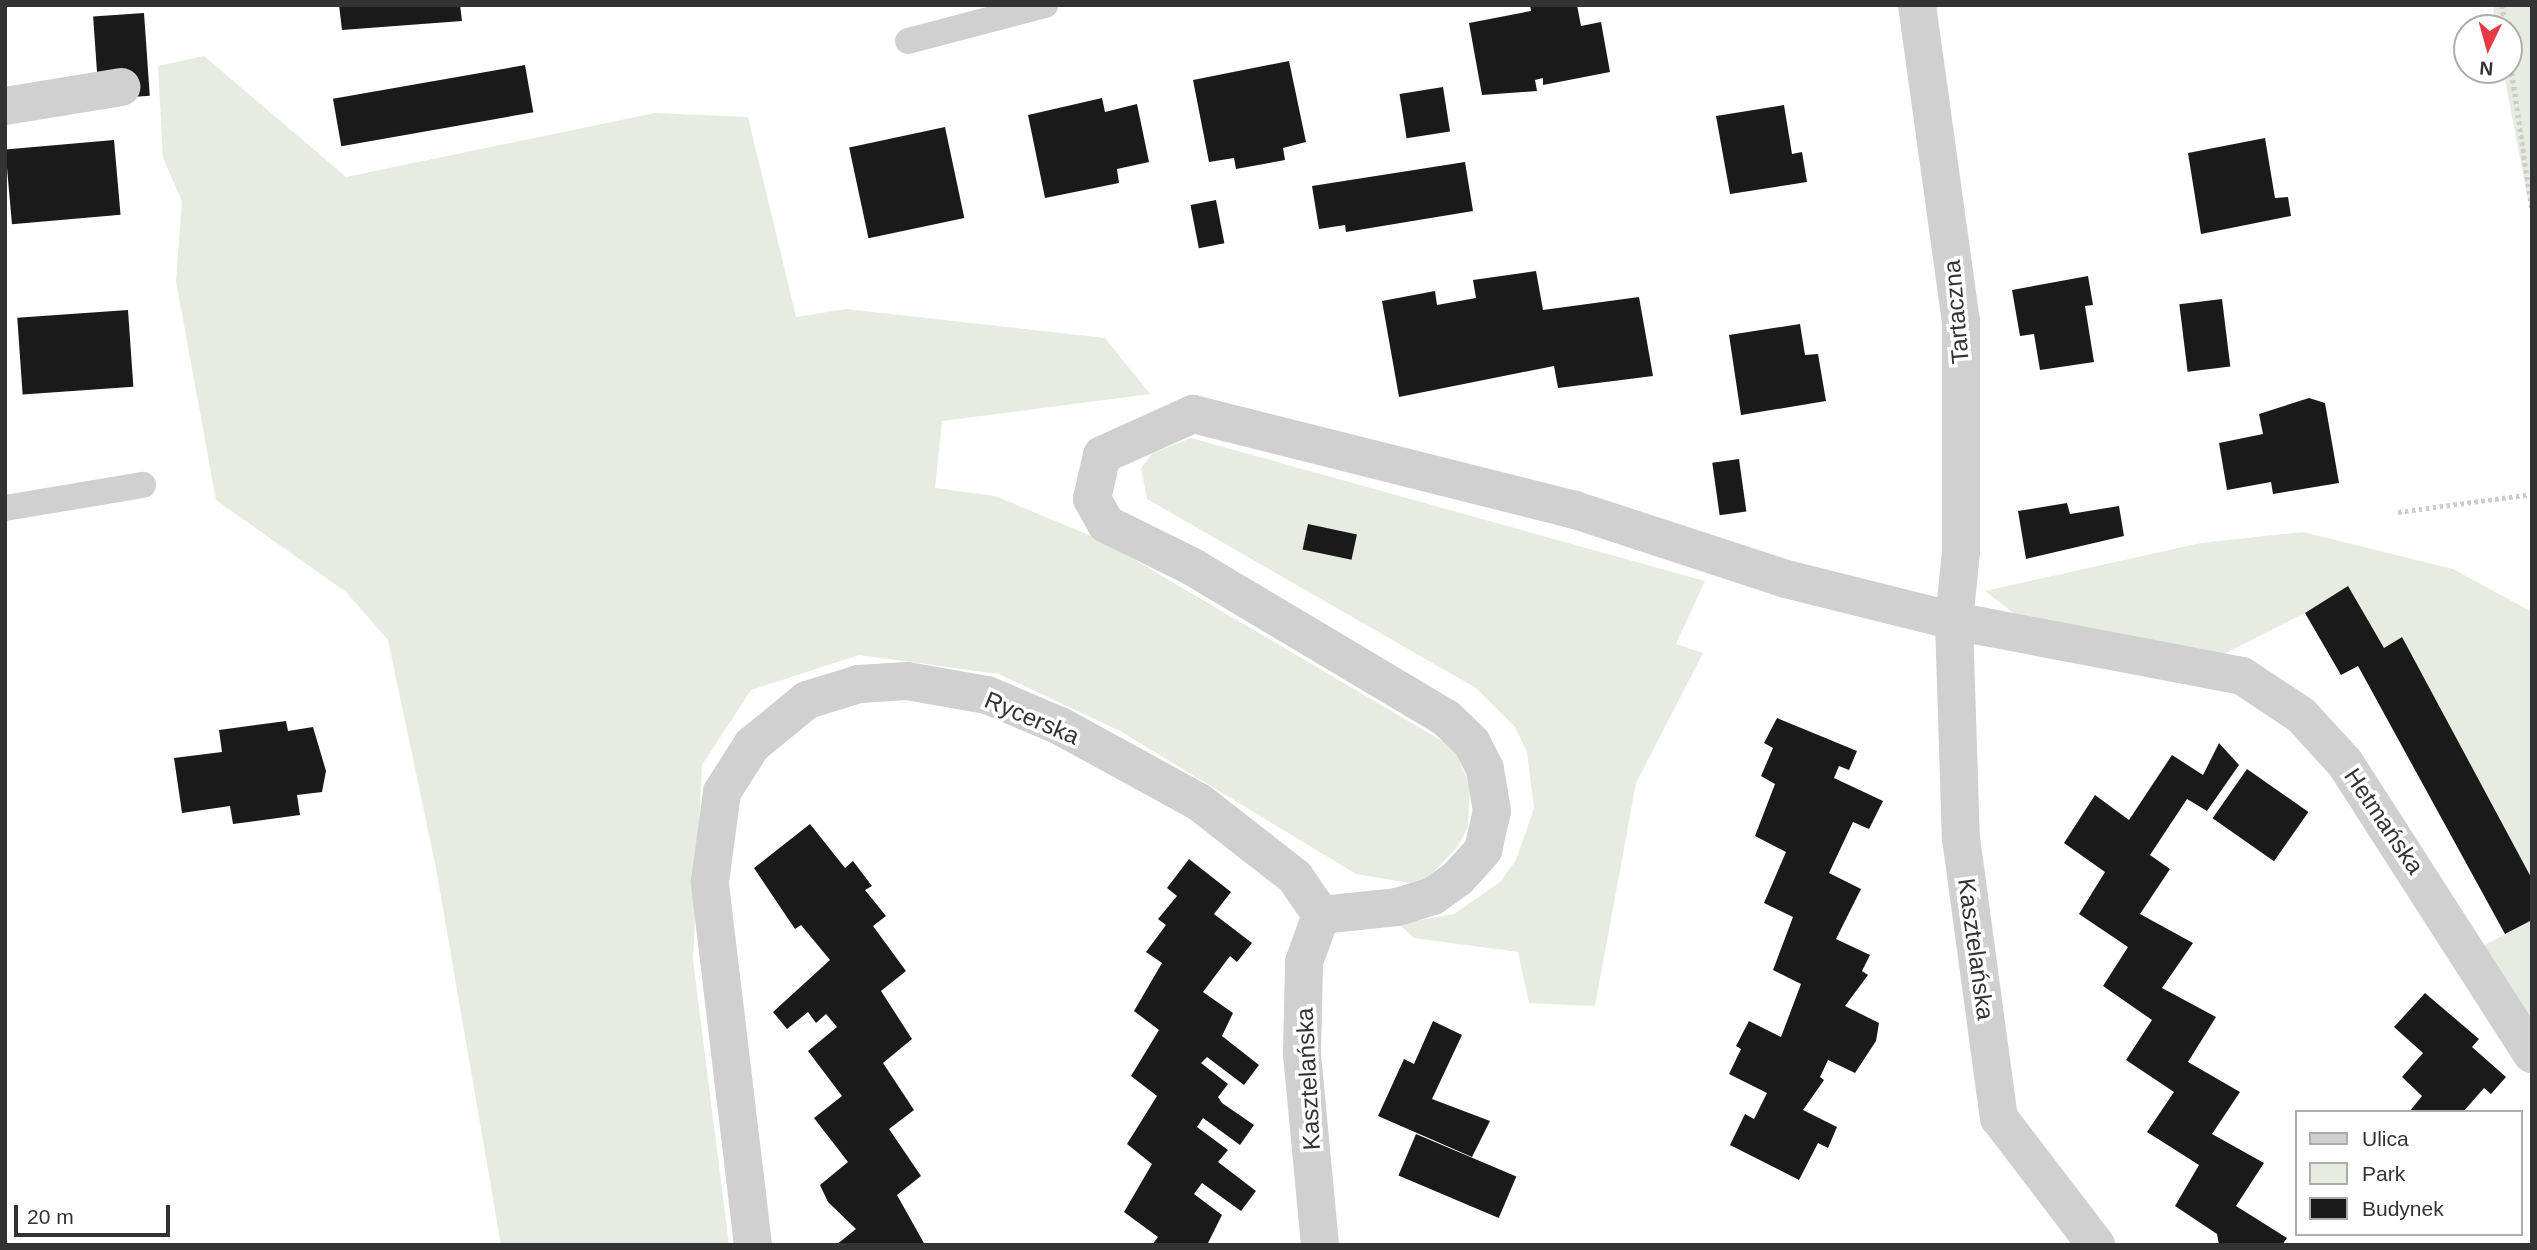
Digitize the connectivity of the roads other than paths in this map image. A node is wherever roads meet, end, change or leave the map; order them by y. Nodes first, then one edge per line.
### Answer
1 (1045, 5) edge
2 (1917, 5) edge
3 (908, 41) dead end
4 (121, 88) dead end
5 (5, 106) edge
6 (143, 485) dead end
7 (5, 508) edge
8 (1954, 621) junction
9 (1321, 915) junction
10 (2532, 1055) edge
11 (753, 1245) edge
12 (1320, 1245) edge
13 (2096, 1245) edge

1 - 3 lane
2 - 8 street, Tartaczna
4 - 5 street
6 - 7 lane
8 - 9 street, Hetmańska
8 - 10 street, Hetmańska
8 - 13 street, Kasztelańska
9 - 11 street, Rycerska
9 - 12 street, Kasztelańska

